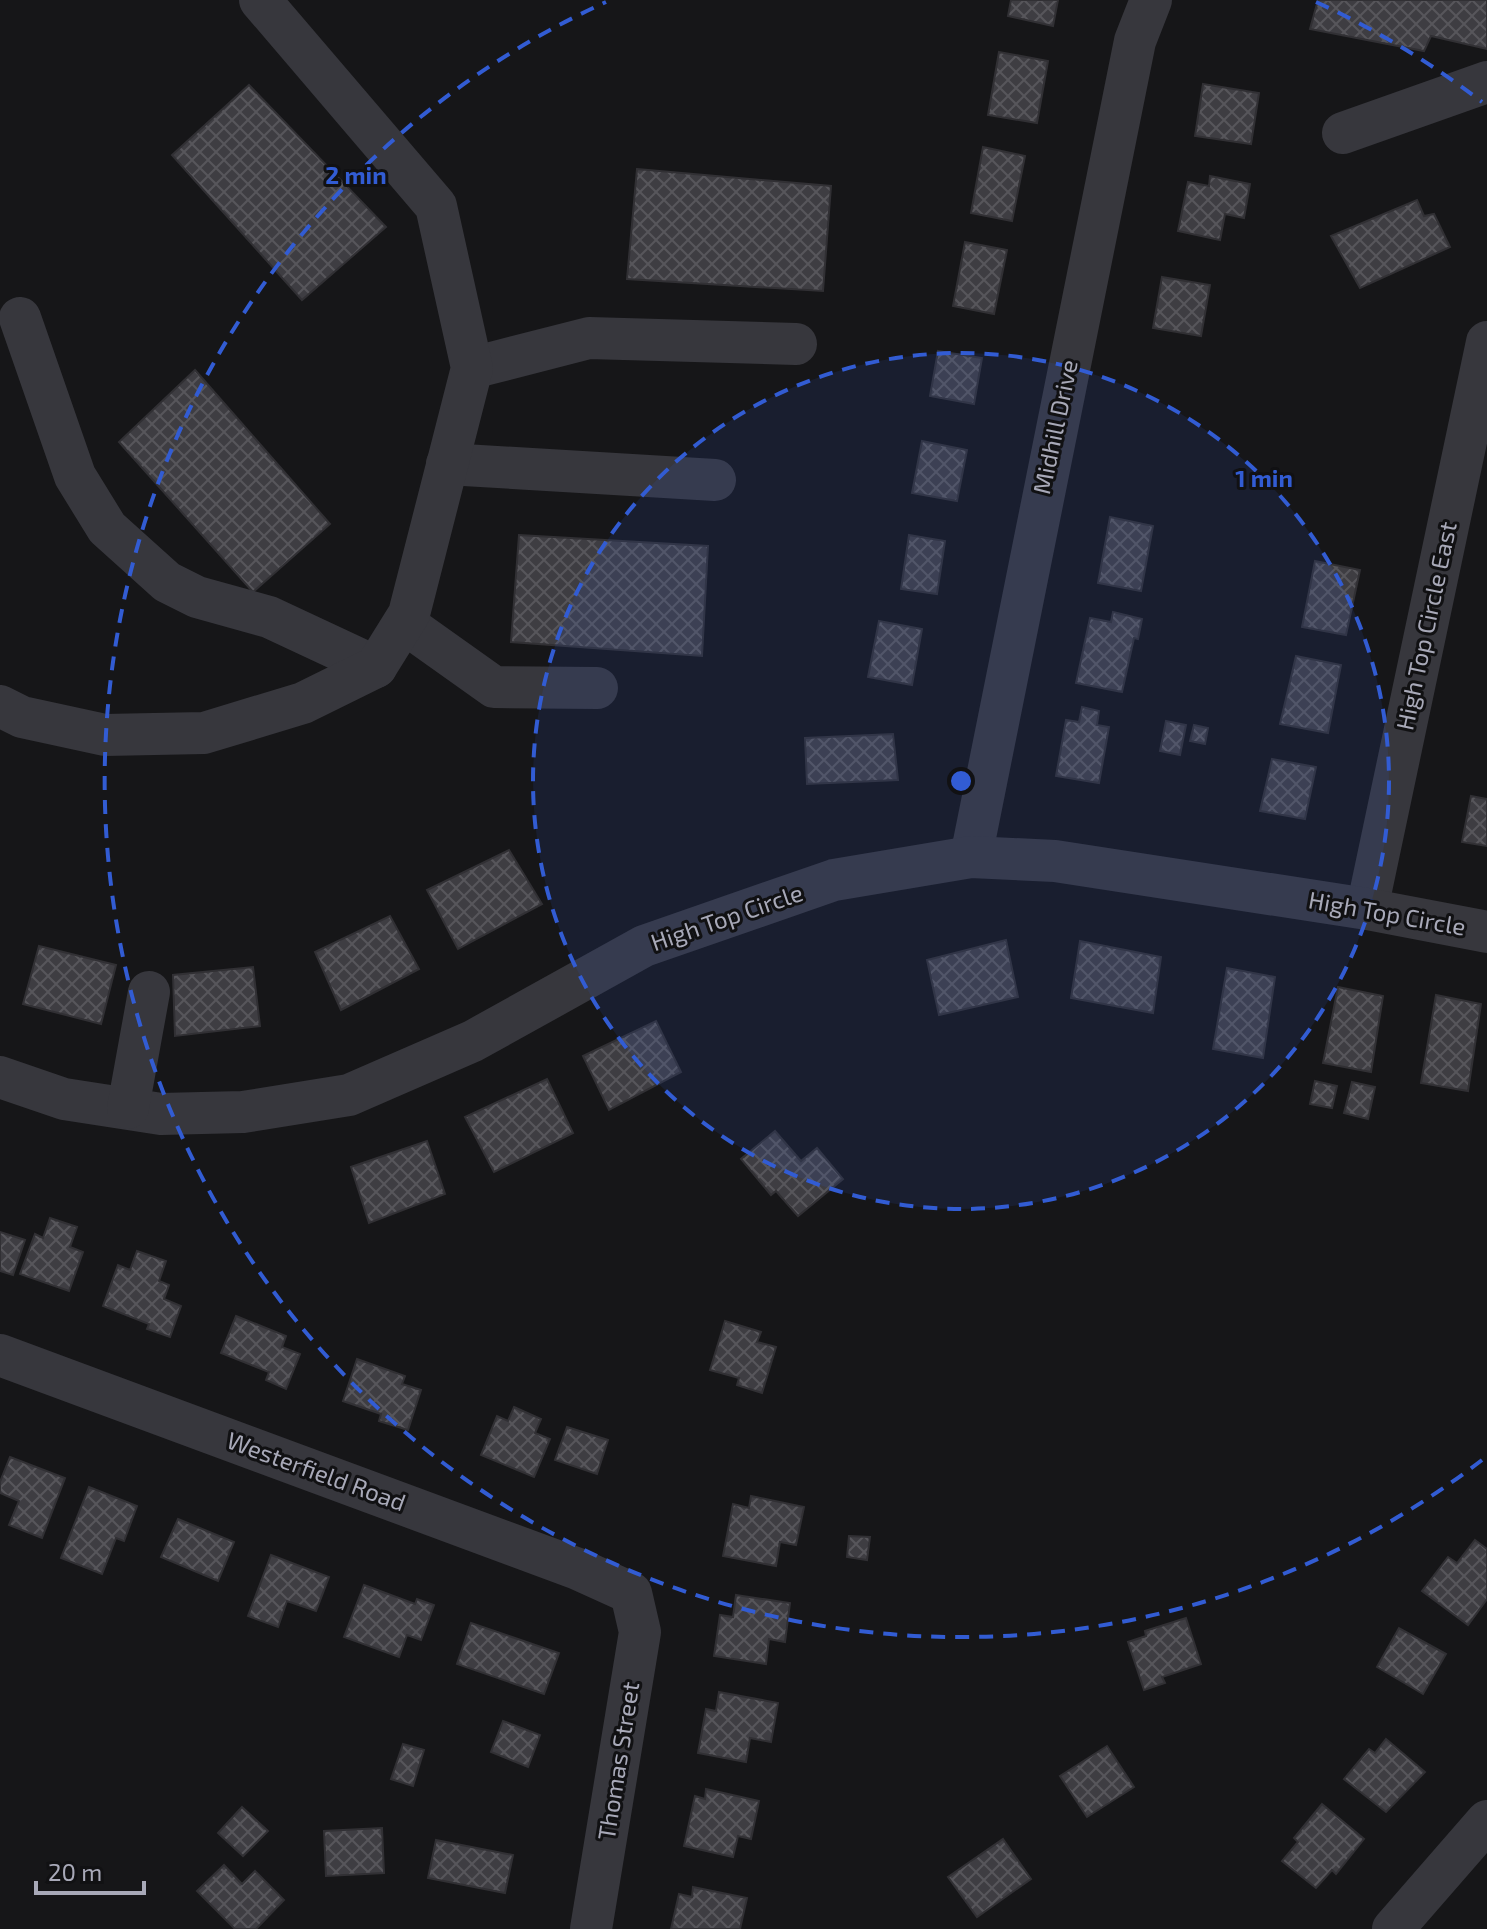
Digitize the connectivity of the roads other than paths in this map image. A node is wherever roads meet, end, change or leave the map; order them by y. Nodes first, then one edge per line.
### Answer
1 (260, 0) edge
2 (1151, 0) edge
3 (1487, 82) edge
4 (1343, 133) dead end
5 (20, 318) dead end
6 (1487, 342) edge
7 (796, 344) dead end
8 (472, 368) junction
9 (447, 464) junction
10 (715, 480) dead end
11 (404, 623) junction
12 (376, 667) junction
13 (597, 688) dead end
14 (0, 706) edge
15 (971, 857) junction
16 (1367, 909) junction
17 (1487, 932) edge
18 (149, 992) dead end
19 (0, 1077) edge
20 (128, 1108) junction
21 (0, 1355) edge
22 (631, 1593) joint
23 (1487, 1821) edge
24 (591, 1929) edge
25 (1393, 1929) edge

1 - 8 street
2 - 15 street, Midhill Drive
3 - 4 street
5 - 12 street
6 - 16 street, High Top Circle East
7 - 8 street
8 - 9 street
9 - 10 street
9 - 11 street
11 - 12 street
11 - 13 street
12 - 14 street
15 - 16 street, High Top Circle
15 - 20 street, High Top Circle
16 - 17 street, High Top Circle
18 - 20 street
19 - 20 street, High Top Circle
21 - 22 street, Westerfield Road
22 - 24 street, Thomas Street
23 - 25 street

